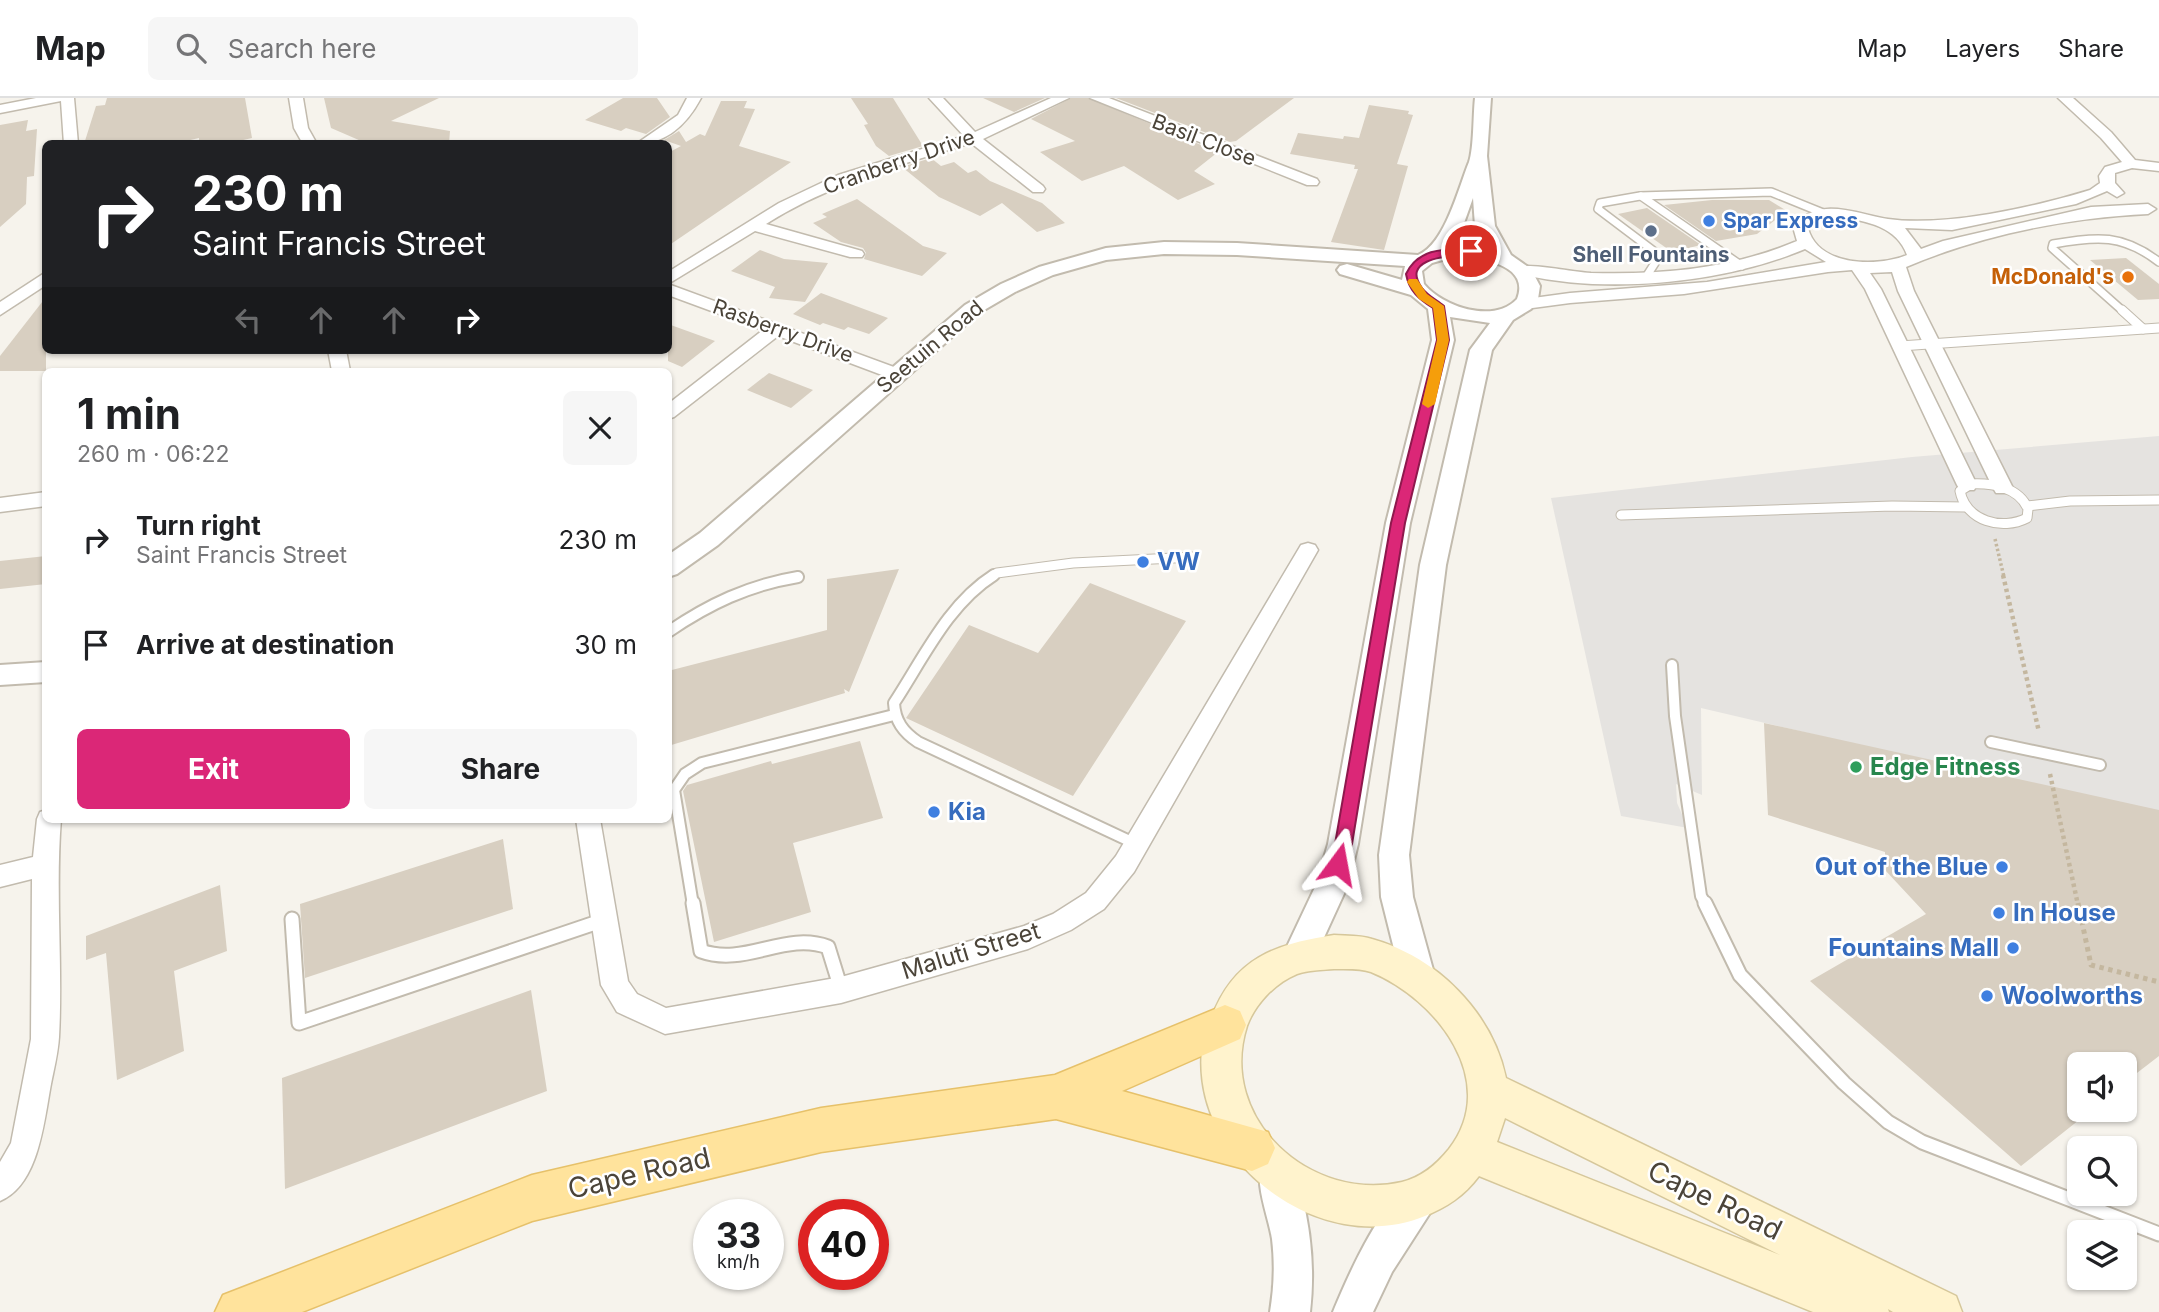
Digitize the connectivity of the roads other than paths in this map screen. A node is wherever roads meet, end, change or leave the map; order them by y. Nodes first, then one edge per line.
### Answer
1 (57, 98) edge
2 (67, 98) edge
3 (296, 98) edge
4 (694, 98) edge
5 (936, 98) edge
6 (1062, 98) edge
7 (1097, 98) edge
8 (1483, 98) edge
9 (2065, 98) edge
10 (0, 109) edge
11 (972, 138) junction
12 (71, 140) edge
13 (308, 140) edge
14 (649, 140) edge
15 (1478, 156) junction
16 (2131, 164) junction
17 (2159, 167) edge
18 (1312, 182) dead end
19 (2108, 184) junction
20 (1038, 189) dead end
21 (1640, 196) junction
22 (2153, 211) edge
23 (1823, 213) junction
24 (1882, 222) junction
25 (752, 225) junction
26 (1804, 244) junction
27 (1248, 251) junction
28 (856, 254) dead end
29 (1429, 257) junction
30 (1916, 257) junction
31 (2159, 262) edge
32 (1513, 265) junction
33 (1742, 265) junction
34 (1852, 266) junction
35 (1898, 267) junction
36 (672, 276) edge
37 (1646, 277) junction
38 (42, 280) edge
39 (672, 290) edge
40 (1429, 299) junction
41 (0, 310) edge
42 (1515, 310) junction
43 (777, 328) junction
44 (2159, 328) edge
45 (2144, 329) junction
46 (1932, 343) junction
47 (1900, 346) junction
48 (896, 374) junction
49 (672, 410) edge
50 (1934, 417) junction
51 (1968, 417) junction
52 (1967, 485) junction
53 (2003, 488) junction
54 (42, 500) edge
55 (2159, 500) edge
56 (0, 505) edge
57 (2027, 506) junction
58 (1966, 507) junction
59 (1621, 515) dead end
60 (1308, 550) dead end
61 (1194, 556) dead end
62 (672, 565) edge
63 (798, 577) dead end
64 (672, 630) edge
65 (1672, 665) dead end
66 (42, 672) edge
67 (0, 676) edge
68 (894, 715) junction
69 (1991, 743) dead end
70 (2100, 765) dead end
71 (49, 823) edge
72 (589, 823) edge
73 (1136, 844) junction
74 (45, 865) junction
75 (0, 876) edge
76 (292, 919) dead end
77 (604, 920) junction
78 (1298, 957) junction
79 (1418, 977) junction
80 (841, 990) junction
81 (1225, 1025) junction
82 (1489, 1090) junction
83 (1056, 1097) junction
84 (1473, 1153) junction
85 (1264, 1160) junction
86 (0, 1186) edge
87 (1417, 1200) junction
88 (2159, 1234) edge
89 (240, 1312) edge
90 (1290, 1312) edge
91 (1353, 1312) edge
92 (1867, 1312) edge
93 (1940, 1312) edge

1 - 10 street
2 - 12 street
3 - 13 street
4 - 14 street
5 - 11 street
6 - 11 street, Cranberry Drive
7 - 18 street, Basil Close
8 - 15 street
9 - 16 street
11 - 20 street
11 - 25 street, Cranberry Drive
15 - 29 street
15 - 32 street
16 - 17 street
16 - 19 street
19 - 22 street
19 - 24 street
21 - 23 lane
21 - 33 lane
21 - 37 lane
22 - 30 street
23 - 24 street
23 - 26 street
24 - 30 street
25 - 28 street
25 - 36 street, Cranberry Drive
26 - 33 street
26 - 34 street
27 - 29 street
27 - 40 street
27 - 48 street, Seetuin Road
29 - 32 street
29 - 40 street
30 - 35 street
31 - 45 lane
32 - 37 street
32 - 42 street
33 - 37 street
34 - 35 street
34 - 42 street
34 - 47 street
35 - 46 street
38 - 41 street
39 - 43 street, Rasberry Drive
40 - 42 street
40 - 78 street
42 - 79 street
43 - 48 street, Rasberry Drive
43 - 49 street
44 - 45 lane
45 - 46 lane
46 - 47 lane
46 - 51 street
47 - 50 street
48 - 62 street, Seetuin Road
50 - 51 street
50 - 52 street
51 - 53 street
52 - 53 lane
52 - 58 lane
53 - 57 lane
54 - 56 street
55 - 57 lane
57 - 58 lane
58 - 59 lane
60 - 73 street, Maluti Street
61 - 68 lane
63 - 64 lane
65 - 88 lane
66 - 67 street
68 - 73 lane
68 - 80 lane
69 - 70 lane
71 - 74 street
72 - 77 street, Maluti Street
73 - 80 street, Maluti Street
74 - 75 street
74 - 86 street
76 - 77 lane
77 - 80 street, Maluti Street
78 - 79 main road, Cape Road
78 - 81 main road, Cape Road
79 - 82 main road, Cape Road
81 - 83 main road, Cape Road
81 - 85 main road, Cape Road
82 - 84 main road, Cape Road
82 - 93 main road, Cape Road
83 - 85 main road, Cape Road
83 - 89 main road, Cape Road
84 - 87 main road, Cape Road
84 - 92 main road, Cape Road
85 - 87 main road, Cape Road
85 - 90 street
87 - 91 street

